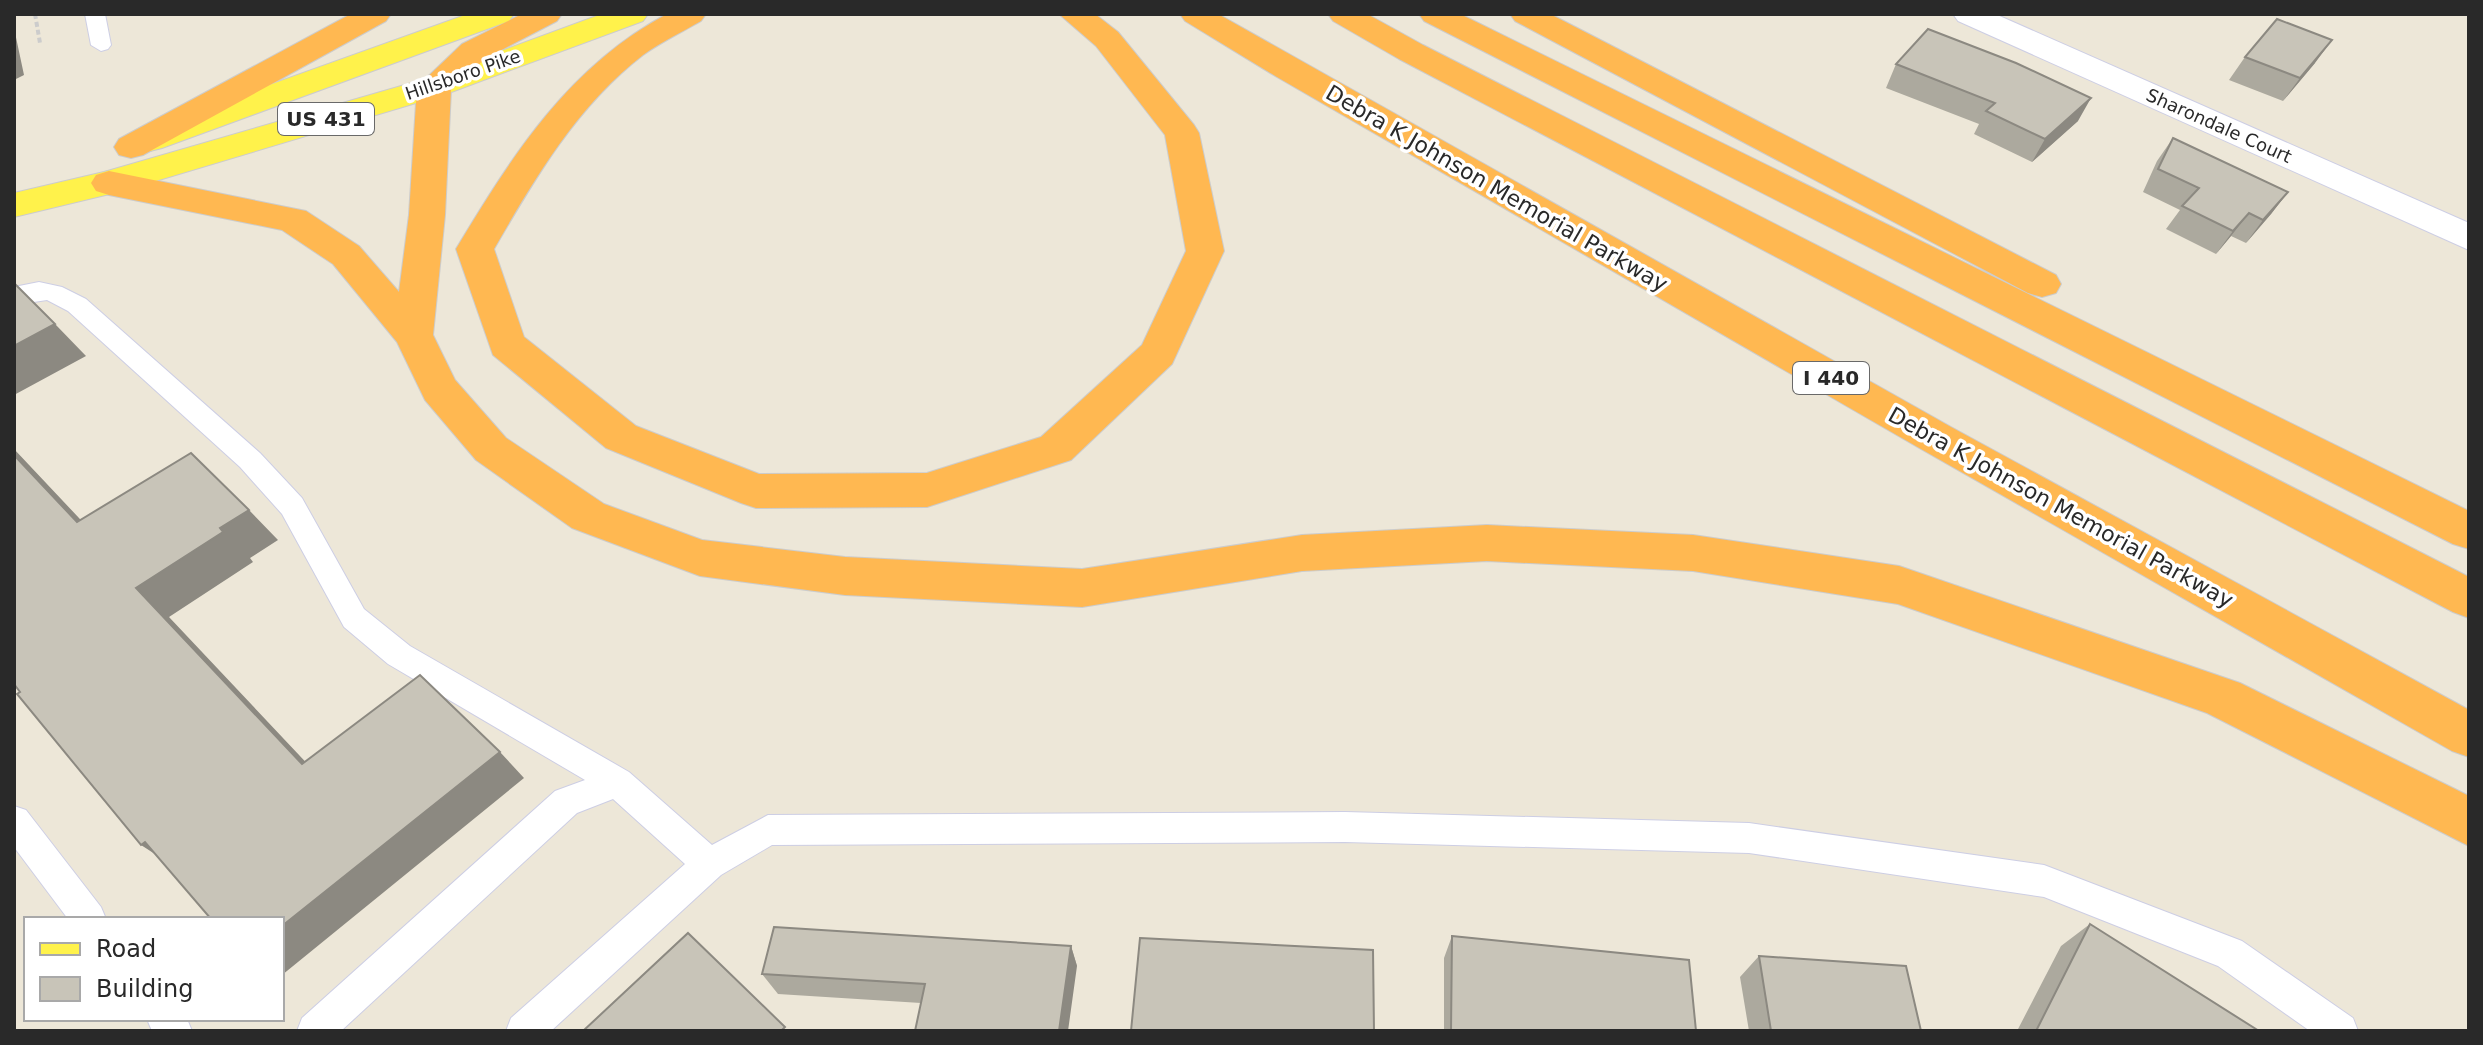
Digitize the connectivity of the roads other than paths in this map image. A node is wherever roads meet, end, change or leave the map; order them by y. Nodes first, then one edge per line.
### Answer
1 (95, 14) edge
2 (375, 14) edge
3 (498, 14) edge
4 (546, 14) edge
5 (632, 14) edge
6 (690, 14) edge
7 (1075, 14) edge
8 (1196, 14) edge
9 (1344, 14) edge
10 (1435, 14) edge
11 (1526, 14) edge
12 (1969, 14) edge
13 (101, 45) dead end
14 (434, 87) junction
15 (120, 165) junction
16 (14, 191) edge
17 (14, 205) edge
18 (2469, 238) edge
19 (24, 292) edge
20 (413, 335) junction
21 (2469, 508) edge
22 (2469, 531) edge
23 (2469, 599) edge
24 (2469, 735) edge
25 (618, 782) junction
26 (14, 821) edge
27 (2469, 822) edge
28 (709, 864) junction
29 (87, 917) edge
30 (315, 1031) edge
31 (524, 1031) edge
32 (2340, 1031) edge

1 - 13 lane
2 - 15 highway
3 - 15 main road, Hillsboro Pike / US 431
4 - 14 highway
5 - 14 main road, Hillsboro Pike / US 431
6 - 7 highway
8 - 24 highway, Debra K Johnson Memorial Parkway / I 440
9 - 23 highway
10 - 22 highway
11 - 21 highway
12 - 18 street, Sharondale Court
14 - 15 main road, Hillsboro Pike / US 431
14 - 20 highway
15 - 16 main road, Hillsboro Pike / US 431
15 - 17 main road, Hillsboro Pike / US 431
15 - 20 highway
19 - 25 lane
20 - 27 highway
25 - 28 lane
25 - 30 lane
26 - 29 lane
28 - 31 lane
28 - 32 lane

